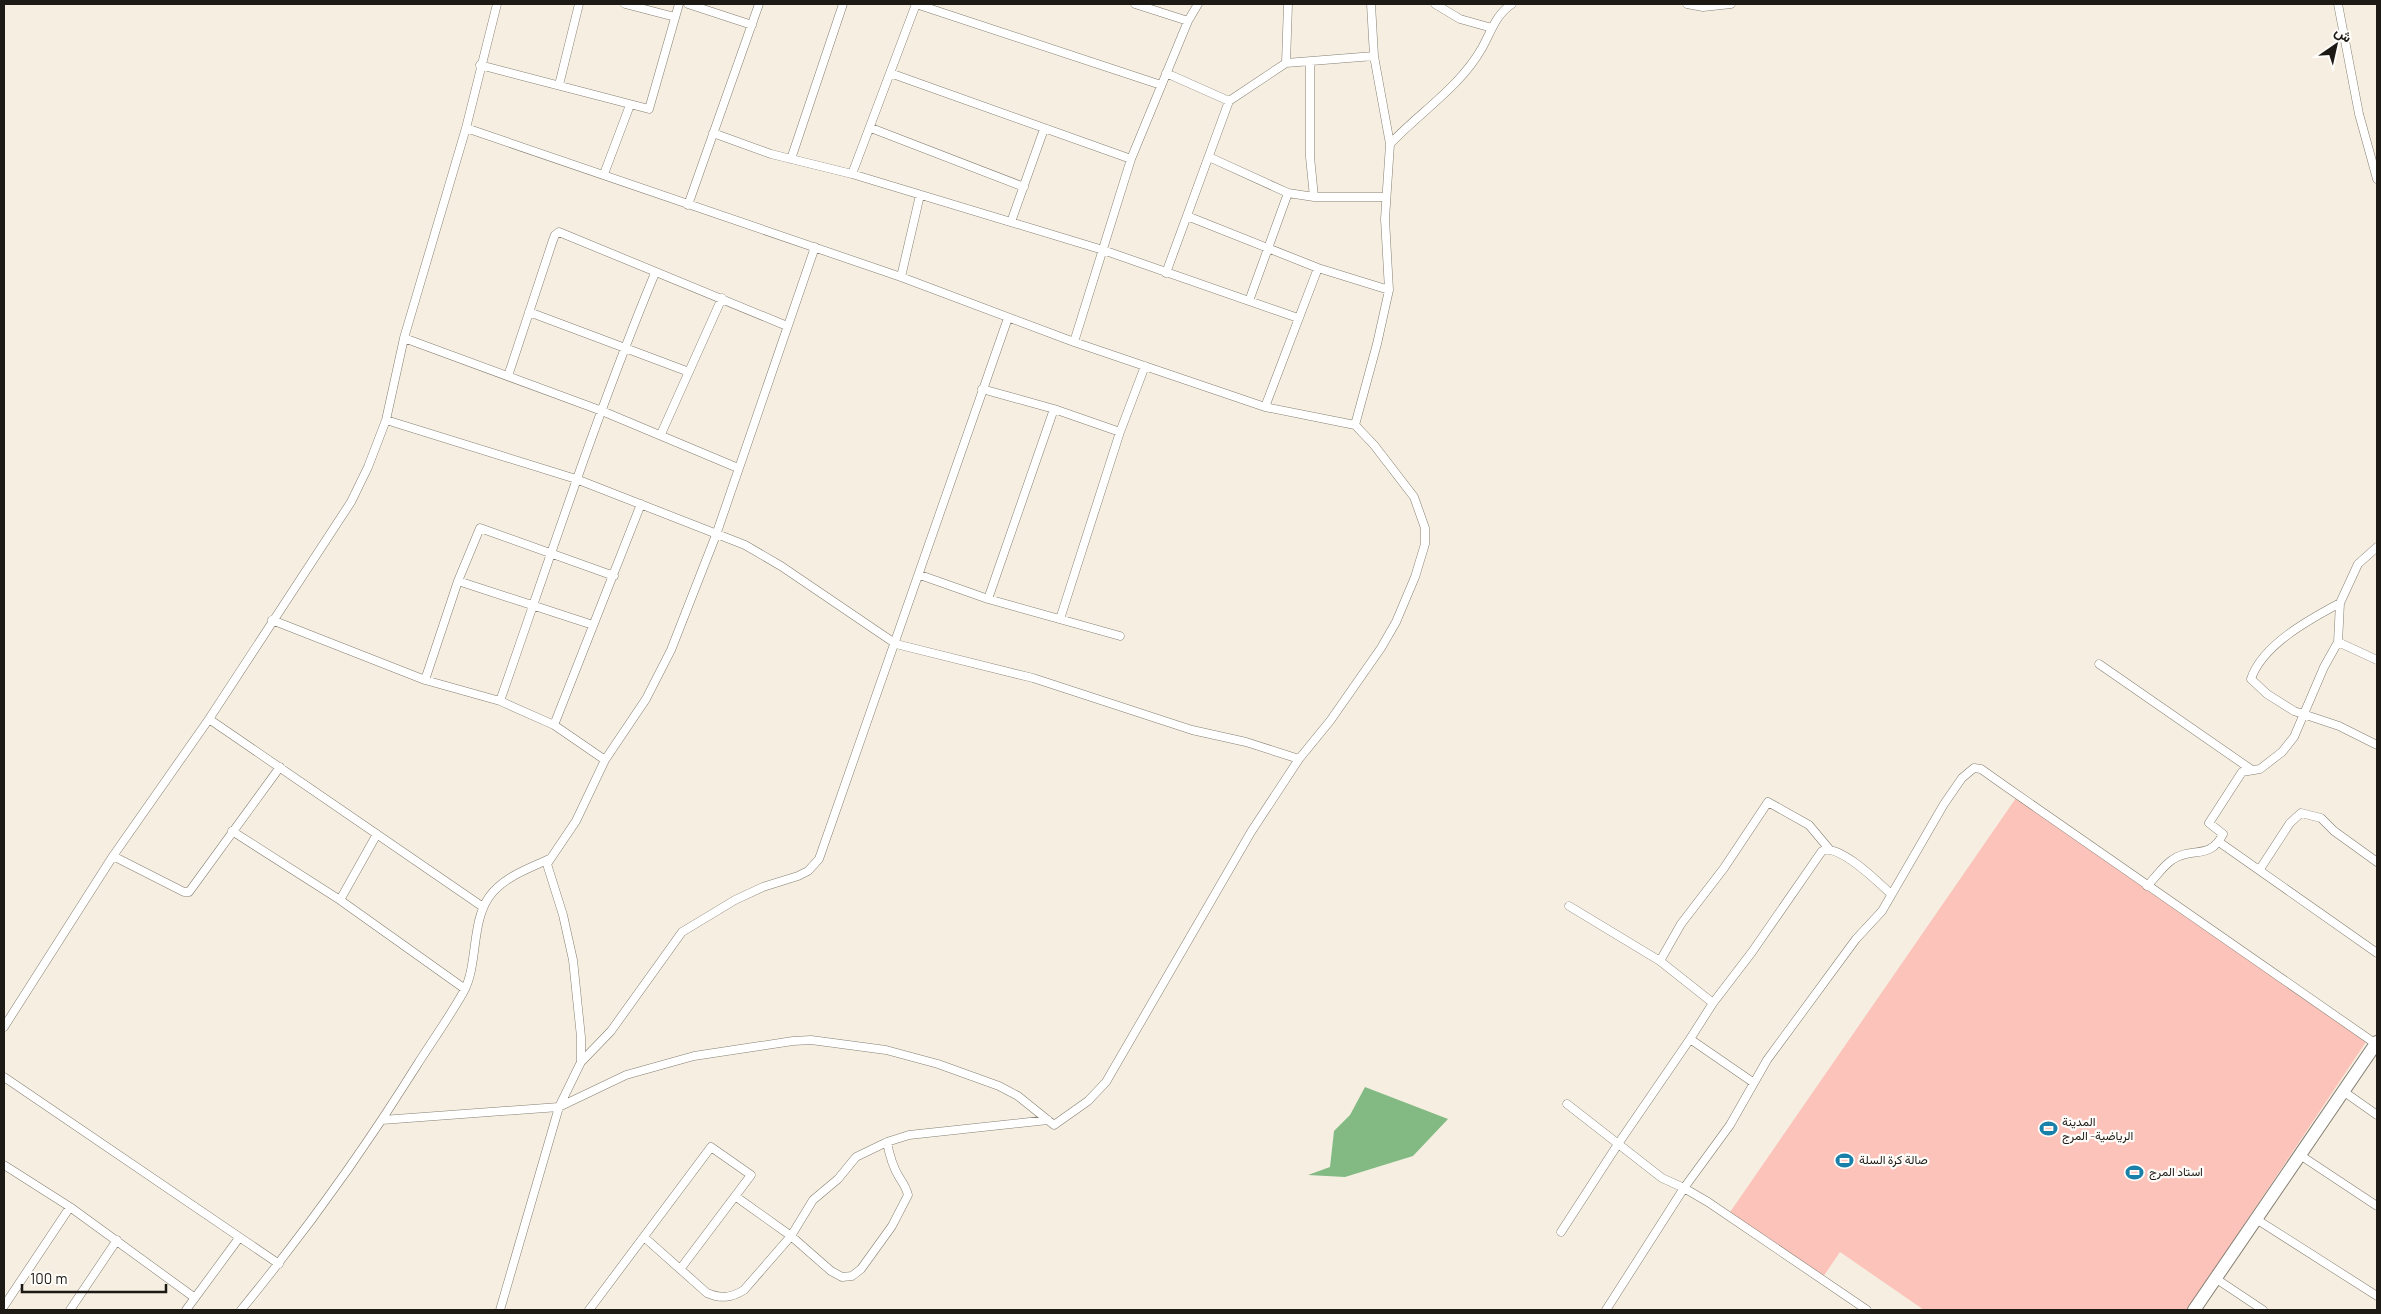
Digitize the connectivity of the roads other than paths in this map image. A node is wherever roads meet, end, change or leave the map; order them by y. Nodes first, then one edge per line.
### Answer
1 (497, 4) edge
2 (579, 4) edge
3 (624, 4) edge
4 (679, 4) edge
5 (688, 4) edge
6 (759, 4) edge
7 (843, 4) edge
8 (916, 4) edge
9 (1135, 4) edge
10 (1198, 4) edge
11 (1288, 4) edge
12 (1371, 4) edge
13 (1436, 4) edge
14 (1512, 4) edge
15 (1687, 4) edge
16 (1731, 4) edge
17 (2338, 4) edge
18 (674, 17) junction
19 (1188, 21) junction
20 (752, 25) junction
21 (1492, 28) junction
22 (1374, 56) junction
23 (1310, 62) junction
24 (1286, 63) junction
25 (480, 66) junction
26 (890, 73) junction
27 (1166, 73) junction
28 (559, 85) junction
29 (1161, 85) junction
30 (1229, 101) junction
31 (630, 105) junction
32 (466, 128) junction
33 (871, 128) junction
34 (1044, 129) junction
35 (713, 134) junction
36 (1390, 144) junction
37 (1209, 157) junction
38 (790, 159) junction
39 (1131, 159) junction
40 (604, 174) junction
41 (852, 174) junction
42 (2377, 179) edge
43 (1024, 187) junction
44 (1288, 193) junction
45 (920, 195) junction
46 (1386, 196) junction
47 (1314, 197) junction
48 (688, 205) junction
49 (1187, 216) junction
50 (1011, 222) junction
51 (815, 247) junction
52 (1103, 250) junction
53 (1269, 250) junction
54 (1318, 268) junction
55 (655, 273) junction
56 (1166, 273) junction
57 (901, 277) junction
58 (1388, 290) junction
59 (722, 298) junction
60 (1248, 301) junction
61 (529, 312) junction
62 (1008, 318) junction
63 (1298, 318) junction
64 (787, 326) junction
65 (404, 338) junction
66 (1074, 342) junction
67 (625, 346) junction
68 (1145, 366) junction
69 (690, 372) junction
70 (508, 376) junction
71 (982, 388) junction
72 (1265, 407) junction
73 (1054, 409) junction
74 (602, 411) junction
75 (386, 420) junction
76 (1355, 425) junction
77 (1120, 432) junction
78 (661, 434) junction
79 (738, 468) junction
80 (576, 479) junction
81 (642, 504) junction
82 (716, 536) junction
83 (2377, 547) edge
84 (550, 553) junction
85 (920, 575) junction
86 (614, 576) junction
87 (458, 581) junction
88 (988, 599) junction
89 (2340, 603) junction
90 (533, 606) junction
91 (1060, 619) junction
92 (272, 620) junction
93 (593, 625) junction
94 (1120, 636) dead end
95 (2338, 642) junction
96 (896, 644) junction
97 (2377, 660) edge
98 (2099, 664) dead end
99 (425, 680) junction
100 (500, 701) junction
101 (2304, 714) junction
102 (209, 719) junction
103 (554, 725) junction
104 (2377, 745) edge
105 (605, 760) junction
106 (1299, 760) junction
107 (280, 766) junction
108 (2252, 770) junction
109 (232, 832) junction
110 (377, 834) junction
111 (2219, 842) junction
112 (1830, 850) junction
113 (113, 856) junction
114 (549, 859) junction
115 (2377, 862) edge
116 (2260, 869) junction
117 (2147, 886) junction
118 (1892, 894) junction
119 (340, 900) junction
120 (1569, 906) dead end
121 (483, 907) junction
122 (2377, 953) edge
123 (1660, 961) junction
124 (465, 989) junction
125 (1713, 1003) junction
126 (4, 1027) edge
127 (1690, 1039) junction
128 (2376, 1043) edge
129 (581, 1062) junction
130 (4, 1077) edge
131 (1754, 1083) junction
132 (2343, 1091) junction
133 (1567, 1104) dead end
134 (559, 1107) junction
135 (2377, 1115) edge
136 (382, 1120) junction
137 (1048, 1120) junction
138 (887, 1142) junction
139 (1618, 1144) junction
140 (2300, 1155) junction
141 (4, 1165) edge
142 (1684, 1188) junction
143 (735, 1196) junction
144 (2377, 1206) edge
145 (70, 1207) junction
146 (2256, 1219) junction
147 (1561, 1232) dead end
148 (791, 1236) junction
149 (644, 1237) junction
150 (239, 1238) junction
151 (117, 1240) junction
152 (279, 1264) junction
153 (681, 1268) junction
154 (2215, 1278) junction
155 (2377, 1296) edge
156 (194, 1298) junction
157 (4, 1306) edge
158 (70, 1310) edge
159 (186, 1310) edge
160 (242, 1310) edge
161 (500, 1310) edge
162 (589, 1310) edge
163 (1606, 1310) edge
164 (1867, 1310) edge
165 (2194, 1310) edge
166 (2263, 1310) edge

1 - 25 street
2 - 28 street
3 - 18 street
4 - 18 street
5 - 20 street
6 - 20 street
7 - 38 street
8 - 26 street
8 - 29 street
9 - 19 street
10 - 19 street
11 - 24 street
12 - 22 street
13 - 21 street
14 - 21 street
15 - 16 street
17 - 42 street
18 - 31 street
19 - 27 street
20 - 35 street
21 - 36 street
22 - 23 street
22 - 36 street
23 - 24 street
23 - 47 street
24 - 30 street
25 - 28 street
25 - 32 street
26 - 33 street
26 - 34 street
27 - 29 street
27 - 30 street
28 - 31 street
29 - 39 street
30 - 37 street
31 - 40 street
32 - 40 street
32 - 65 street
33 - 41 street
33 - 43 street
34 - 39 street
34 - 43 street
35 - 38 street
35 - 48 street
36 - 46 street
37 - 44 street
37 - 49 street
38 - 41 street
39 - 52 street
40 - 48 street
41 - 45 street
43 - 50 street
44 - 47 street
44 - 53 street
45 - 50 street
45 - 57 street
46 - 47 street
46 - 58 street
48 - 51 street
49 - 53 street
49 - 56 street
50 - 52 street
51 - 57 street
51 - 64 street
52 - 56 street
52 - 66 street
53 - 54 street
53 - 60 street
54 - 58 street
54 - 63 street
55 - 59 street
55 - 61 street
55 - 67 street
56 - 60 street
57 - 62 street
58 - 76 street
59 - 64 street
59 - 69 street
60 - 63 street
61 - 67 street
61 - 70 street
62 - 66 street
62 - 71 street
63 - 72 street
64 - 79 street
65 - 70 street
65 - 75 street
66 - 68 street
67 - 69 street
67 - 74 street
68 - 72 street
68 - 77 street
69 - 78 street
70 - 74 street
71 - 73 street
71 - 85 street
72 - 76 street
73 - 77 street
73 - 88 street
74 - 78 street
74 - 80 street
75 - 80 street
75 - 92 street
76 - 106 street
77 - 91 street
78 - 79 street
79 - 82 street
80 - 81 street
80 - 84 street
81 - 82 street
81 - 86 street
82 - 96 street
82 - 105 street
83 - 89 street
84 - 86 street
84 - 87 street
84 - 90 street
85 - 88 street
85 - 96 street
86 - 93 street
87 - 90 street
87 - 99 street
88 - 91 street
89 - 95 street
89 - 101 street
90 - 93 street
90 - 100 street
91 - 94 street
92 - 99 street
92 - 102 street
93 - 103 street
95 - 97 street
95 - 101 street
96 - 106 street
96 - 129 street
98 - 108 street
99 - 100 street
100 - 103 street
101 - 104 street
101 - 108 street
102 - 107 street
102 - 113 street
103 - 105 street
105 - 114 street
106 - 137 street
107 - 109 street
107 - 110 street
108 - 111 street
109 - 113 street
109 - 119 street
110 - 119 street
110 - 121 street
111 - 116 street
111 - 117 street
112 - 118 street
112 - 123 street
112 - 125 street
113 - 126 street
114 - 121 street
114 - 129 street
115 - 116 street
116 - 122 street
117 - 118 street
117 - 128 street
118 - 131 street
119 - 124 street
120 - 123 street
121 - 124 street
123 - 125 street
124 - 136 street
125 - 127 street
127 - 131 street
127 - 139 street
128 - 132 main road
129 - 134 street
130 - 150 street
131 - 142 street
132 - 135 street
132 - 140 main road
133 - 139 street
134 - 136 street
134 - 137 street
134 - 161 street
136 - 152 street
137 - 138 street
138 - 148 street
138 - 148 street
139 - 142 street
139 - 147 street
140 - 144 street
140 - 146 main road
141 - 145 street
142 - 163 street
142 - 164 street
143 - 148 street
143 - 149 street
143 - 153 street
145 - 151 street
145 - 157 street
146 - 154 main road
146 - 155 street
148 - 153 street
149 - 153 street
149 - 162 street
150 - 152 street
150 - 156 street
151 - 156 street
151 - 158 street
152 - 160 street
154 - 165 main road
154 - 166 street
156 - 159 street

